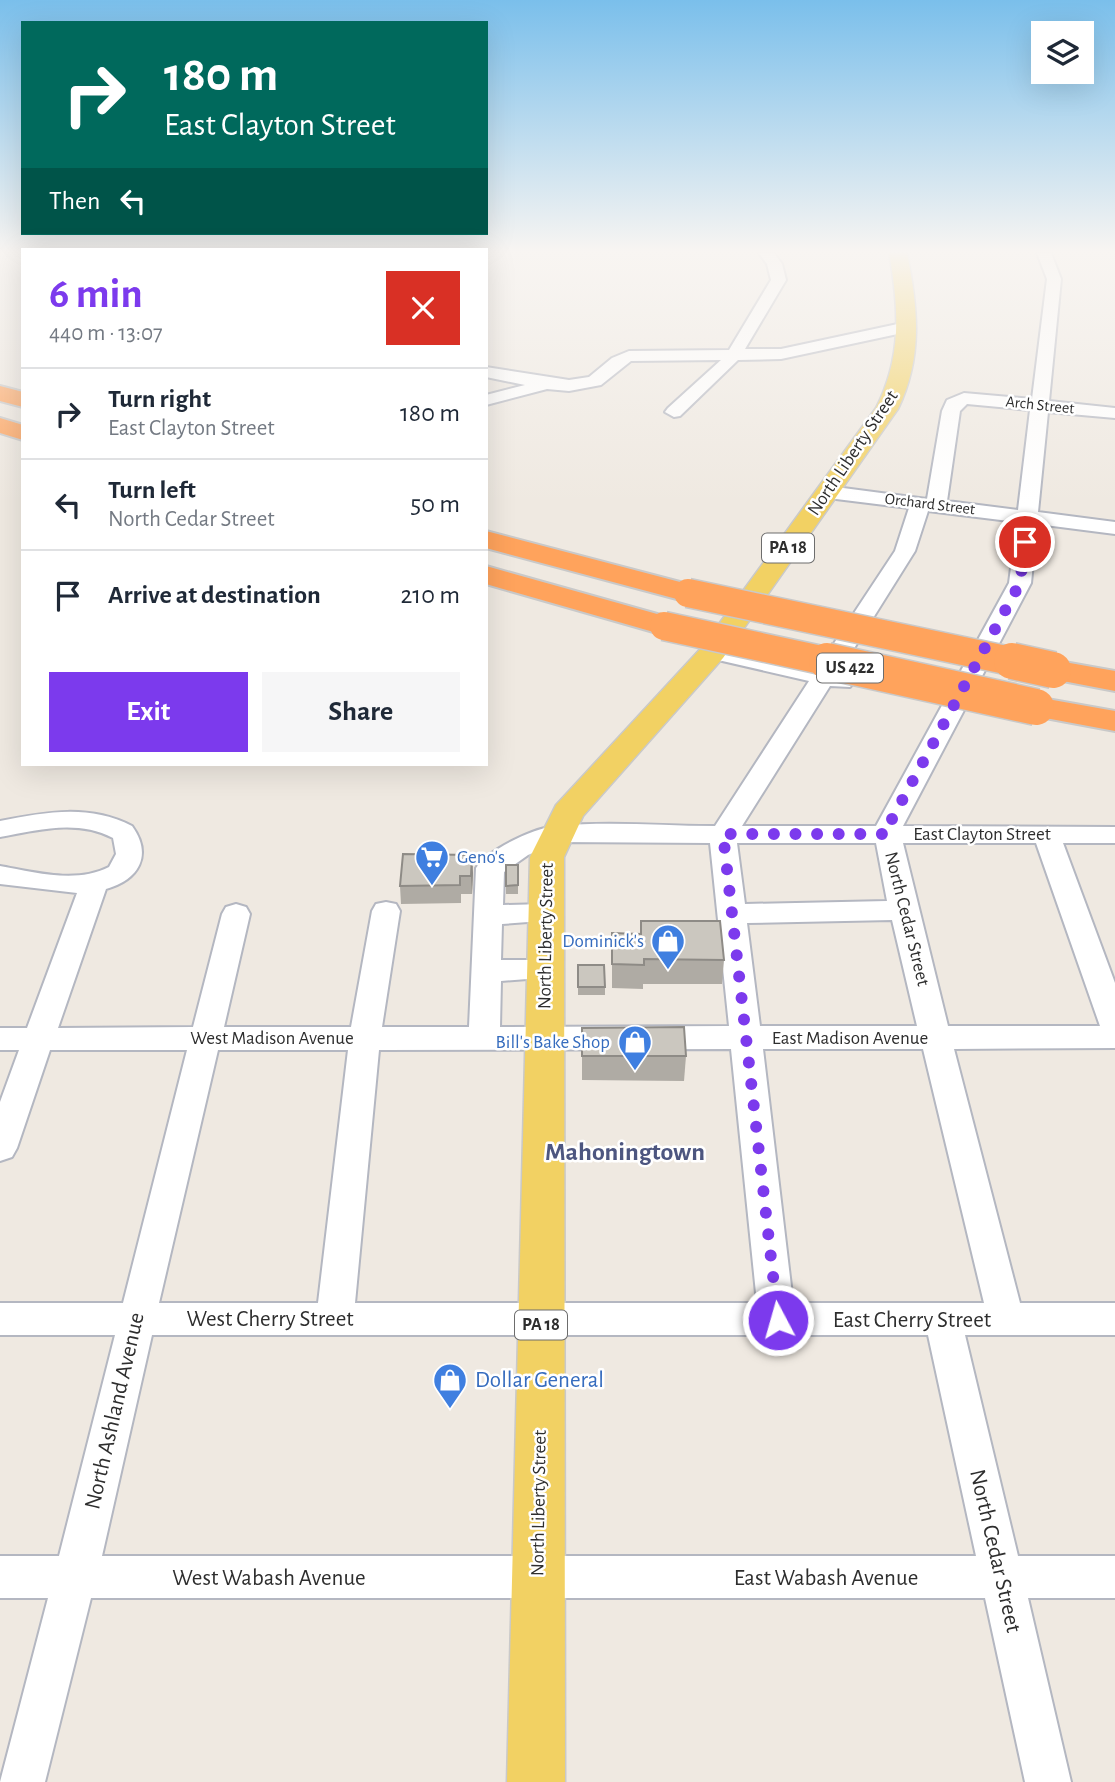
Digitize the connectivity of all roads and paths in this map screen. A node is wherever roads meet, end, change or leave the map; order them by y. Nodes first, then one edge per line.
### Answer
1 (744, 336) edge
2 (866, 336) edge
3 (907, 336) edge
4 (1048, 336) edge
5 (730, 357) junction
6 (488, 372) edge
7 (563, 385) junction
8 (0, 393) edge
9 (21, 399) edge
10 (488, 399) edge
11 (1041, 405) junction
12 (674, 412) dead end
13 (1115, 413) edge
14 (0, 425) edge
15 (21, 431) edge
16 (828, 492) junction
17 (929, 504) junction
18 (1028, 517) junction
19 (1115, 528) edge
20 (488, 541) edge
21 (488, 576) edge
22 (713, 652) junction
23 (825, 678) junction
24 (1115, 681) edge
25 (954, 707) junction
26 (1115, 721) edge
27 (0, 829) edge
28 (555, 834) junction
29 (723, 834) junction
30 (888, 834) junction
31 (1047, 835) junction
32 (1115, 835) edge
33 (0, 875) edge
34 (94, 884) junction
35 (904, 910) junction
36 (386, 911) dead end
37 (545, 912) junction
38 (236, 914) dead end
39 (730, 914) junction
40 (489, 915) junction
41 (544, 970) junction
42 (486, 971) junction
43 (1115, 1025) edge
44 (1115, 1037) edge
45 (365, 1038) junction
46 (484, 1038) junction
47 (544, 1038) junction
48 (747, 1038) junction
49 (936, 1038) junction
50 (0, 1039) edge
51 (38, 1039) junction
52 (204, 1039) junction
53 (0, 1148) edge
54 (0, 1319) edge
55 (137, 1319) junction
56 (335, 1319) junction
57 (1006, 1319) junction
58 (1115, 1319) edge
59 (541, 1320) junction
60 (778, 1320) junction
61 (943, 1320) junction
62 (0, 1577) edge
63 (1001, 1577) junction
64 (1115, 1577) edge
65 (73, 1578) junction
66 (538, 1578) junction
67 (22, 1782) edge
68 (536, 1782) edge
69 (1048, 1782) edge

1 - 5 street
2 - 5 street
3 - 16 main road, North Liberty Street / PA 18
4 - 11 street, North Cedar Street
5 - 7 street
5 - 12 street
6 - 7 street
7 - 10 street
8 - 9 highway
11 - 13 street, Arch Street
11 - 17 street, Arch Street
11 - 18 street, North Cedar Street
14 - 15 highway
16 - 17 street, Orchard Street
16 - 22 main road, North Liberty Street / PA 18
17 - 18 street, Orchard Street
17 - 23 street
18 - 19 street, Orchard Street
18 - 25 street, North Cedar Street
20 - 24 highway, US 422, bridge
21 - 26 highway, US 422, bridge
22 - 23 street
22 - 28 main road, North Liberty Street / PA 18
23 - 25 street
23 - 29 street
25 - 30 street, North Cedar Street
27 - 34 street
28 - 29 street, East Clayton Street
28 - 37 main road, North Liberty Street / PA 18
28 - 40 street
29 - 30 street, East Clayton Street
29 - 39 street
30 - 31 street, East Clayton Street
30 - 35 street, North Cedar Street
31 - 32 street, East Clayton Street
31 - 43 street
33 - 34 street
34 - 51 street
35 - 39 street
35 - 49 street, North Cedar Street
36 - 45 street
37 - 40 street
37 - 41 main road, North Liberty Street / PA 18
38 - 52 street, North Ashland Avenue
39 - 48 street
40 - 42 street
41 - 42 street
41 - 47 main road, North Liberty Street / PA 18
42 - 46 street
44 - 49 street, East Madison Avenue
45 - 46 street, West Madison Avenue
45 - 52 street, West Madison Avenue
45 - 56 street
46 - 47 street, West Madison Avenue
47 - 48 street, East Madison Avenue
47 - 59 main road, North Liberty Street / PA 18
48 - 49 street, East Madison Avenue
48 - 60 street
49 - 57 street, North Cedar Street
50 - 51 street, West Madison Avenue
51 - 52 street, West Madison Avenue
51 - 53 street
52 - 55 street, North Ashland Avenue
54 - 55 street, West Cherry Street
55 - 56 street, West Cherry Street
55 - 65 street, North Ashland Avenue
56 - 59 street, West Cherry Street
57 - 58 street, East Cherry Street
57 - 61 street, East Cherry Street
59 - 60 street, East Cherry Street
59 - 66 main road, North Liberty Street / PA 18
60 - 61 street, East Cherry Street
61 - 63 street, North Cedar Street
62 - 65 street, West Wabash Avenue
63 - 64 street, East Wabash Avenue
63 - 66 street, East Wabash Avenue
63 - 69 street, North Cedar Street
65 - 66 street, West Wabash Avenue
65 - 67 street, North Ashland Avenue
66 - 68 main road, North Liberty Street / PA 18

